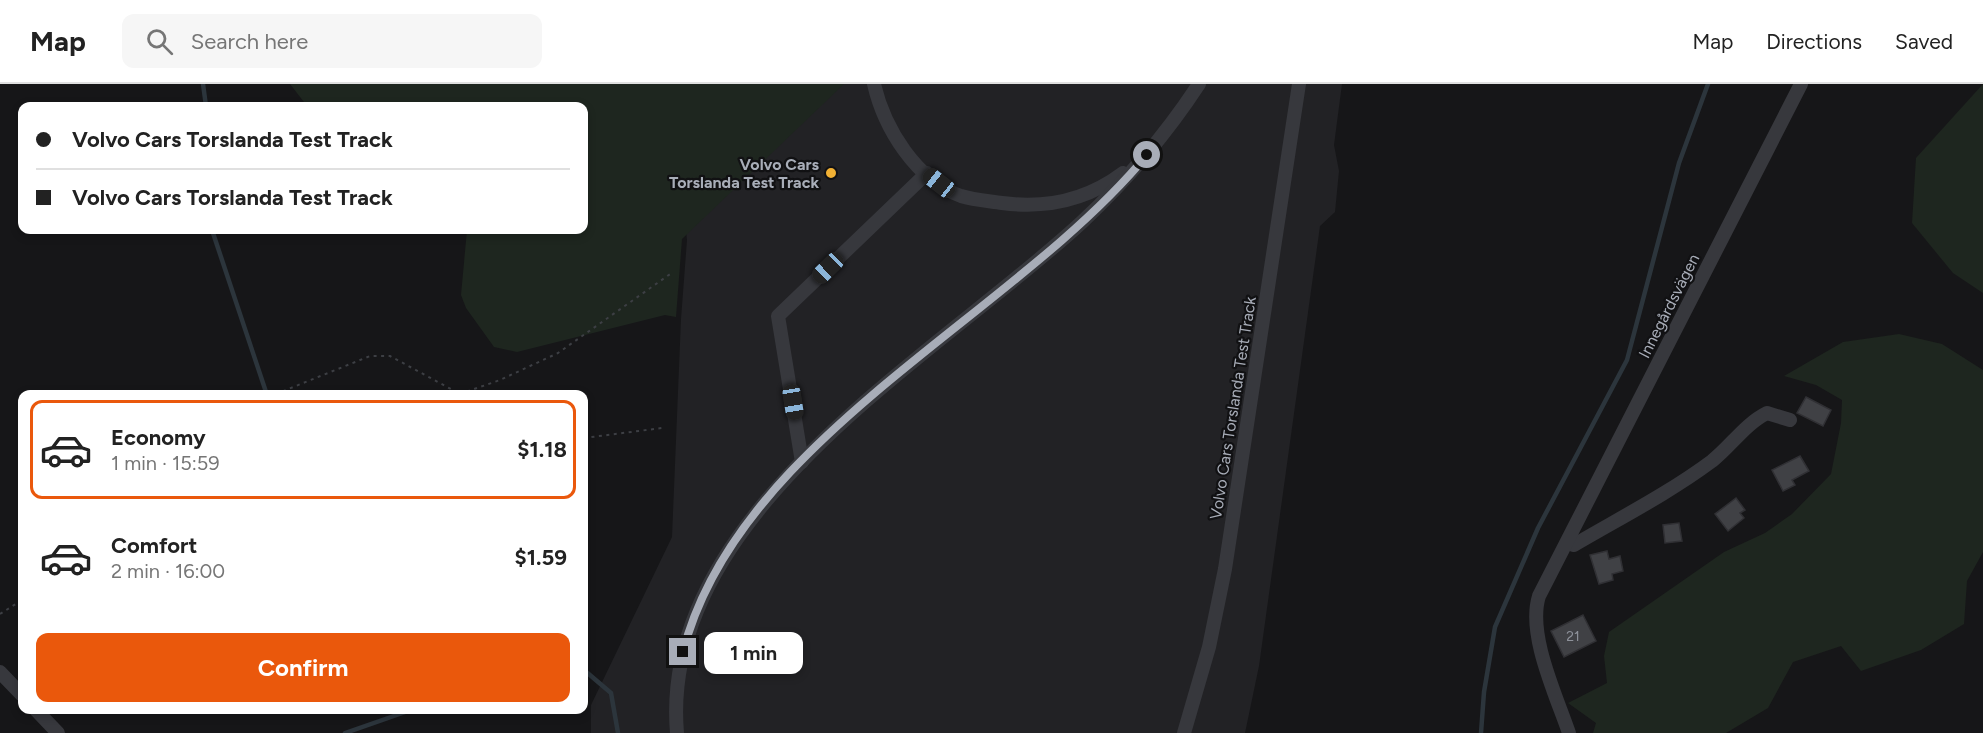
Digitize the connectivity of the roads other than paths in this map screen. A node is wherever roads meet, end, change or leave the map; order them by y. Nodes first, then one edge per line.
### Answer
1 (874, 84) edge
2 (1187, 84) edge
3 (1199, 84) edge
4 (1299, 84) edge
5 (1801, 84) edge
6 (927, 173) junction
7 (1120, 185) junction
8 (962, 196) junction
9 (1790, 420) dead end
10 (802, 462) junction
11 (1568, 543) junction
12 (0, 672) edge
13 (18, 691) edge
14 (40, 714) edge
15 (58, 733) edge
16 (677, 733) edge
17 (1184, 733) edge
18 (1569, 733) edge

1 - 6 street
2 - 8 street
3 - 7 street
4 - 17 street, Volvo Cars Torslanda Test Track
5 - 11 street, Innegårdsvägen
6 - 8 street
6 - 10 street
7 - 8 street
7 - 10 street
9 - 11 street
10 - 16 street
11 - 18 street, Innegårdsvägen
12 - 13 street
14 - 15 street

